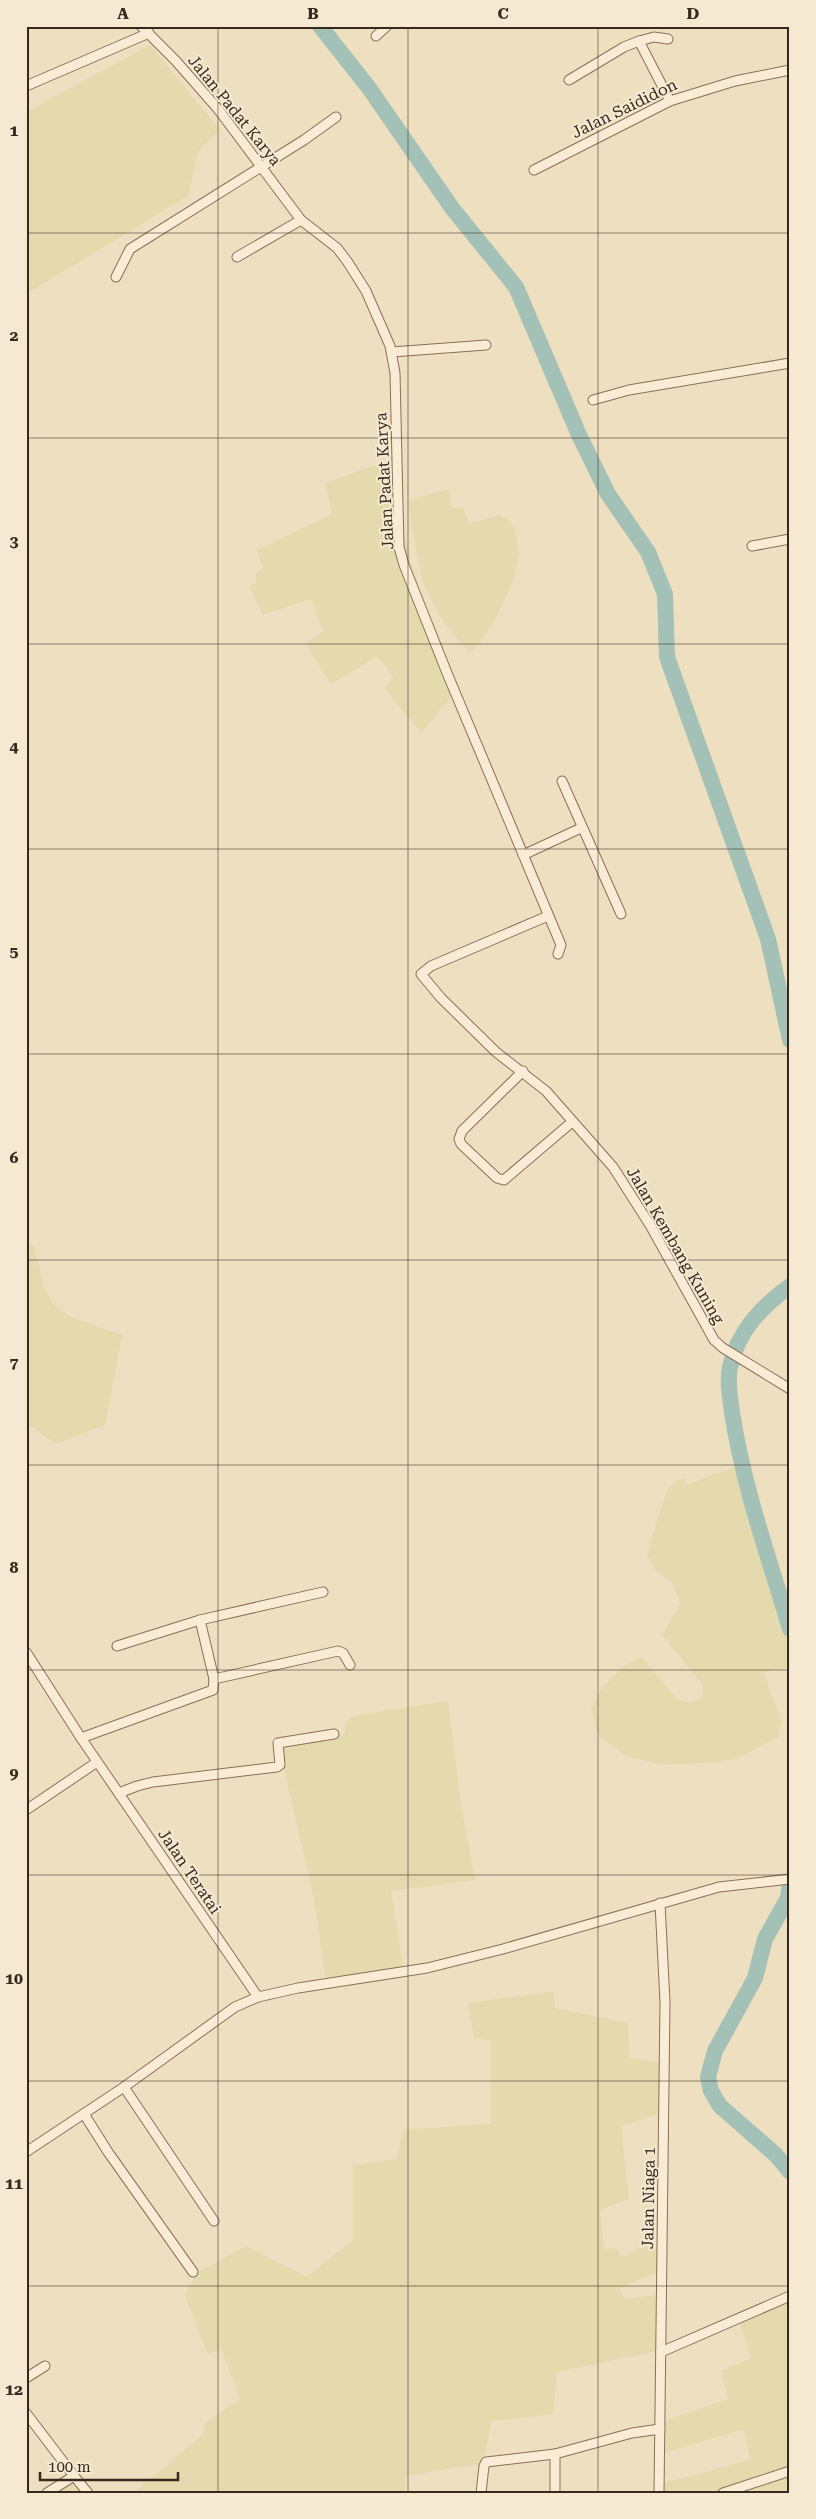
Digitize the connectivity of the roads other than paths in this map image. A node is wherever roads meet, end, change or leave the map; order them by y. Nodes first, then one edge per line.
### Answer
1 (141, 26) edge
2 (388, 26) edge
3 (149, 33) junction
4 (376, 36) dead end
5 (668, 39) dead end
6 (639, 41) junction
7 (790, 70) edge
8 (569, 80) dead end
9 (26, 86) edge
10 (670, 100) junction
11 (336, 117) dead end
12 (261, 166) junction
13 (534, 170) dead end
14 (301, 220) junction
15 (236, 257) dead end
16 (116, 277) dead end
17 (486, 345) dead end
18 (392, 352) junction
19 (790, 363) edge
20 (593, 400) dead end
21 (790, 539) edge
22 (752, 546) dead end
23 (562, 781) dead end
24 (582, 828) junction
25 (524, 856) junction
26 (621, 914) dead end
27 (548, 916) junction
28 (558, 954) dead end
29 (523, 1071) junction
30 (572, 1122) junction
31 (790, 1389) edge
32 (323, 1592) dead end
33 (200, 1620) junction
34 (117, 1646) dead end
35 (26, 1652) edge
36 (350, 1665) dead end
37 (214, 1679) junction
38 (334, 1734) dead end
39 (81, 1738) junction
40 (97, 1762) junction
41 (119, 1794) junction
42 (26, 1810) edge
43 (790, 1880) edge
44 (660, 1903) junction
45 (258, 1997) junction
46 (124, 2087) junction
47 (84, 2114) junction
48 (26, 2152) edge
49 (214, 2222) dead end
50 (193, 2272) dead end
51 (790, 2296) edge
52 (661, 2352) junction
53 (45, 2366) dead end
54 (26, 2378) edge
55 (26, 2413) edge
56 (660, 2429) junction
57 (555, 2454) junction
58 (790, 2471) edge
59 (74, 2476) junction
60 (656, 2492) edge
61 (48, 2493) edge
62 (88, 2493) edge
63 (481, 2493) edge
64 (556, 2493) edge
65 (723, 2493) edge

1 - 3 street, Jalan Padat Karya
2 - 4 street
3 - 9 street
3 - 12 street, Jalan Padat Karya
5 - 6 street
6 - 8 street
6 - 10 street
7 - 10 street, Jalan Saididon
10 - 13 street, Jalan Saididon
11 - 12 street
12 - 14 street, Jalan Padat Karya
12 - 16 street
14 - 15 street
14 - 18 street, Jalan Padat Karya
17 - 18 street
18 - 25 street, Jalan Padat Karya
19 - 20 street
21 - 22 street
23 - 24 street
24 - 25 street
24 - 26 street
25 - 27 street, Jalan Padat Karya
27 - 28 street, Jalan Padat Karya
27 - 29 street, Jalan Kembang Kuning
29 - 30 street, Jalan Kembang Kuning
29 - 30 street
30 - 31 street, Jalan Kembang Kuning
32 - 33 street
33 - 34 street
33 - 37 street
35 - 39 street, Jalan Teratai
36 - 37 street
37 - 39 street
38 - 41 street
39 - 40 street, Jalan Teratai
40 - 41 street, Jalan Teratai
40 - 42 street
41 - 45 street, Jalan Teratai
43 - 44 street
44 - 45 street
44 - 52 street, Jalan Niaga 1
45 - 46 street
46 - 47 street
46 - 49 street
47 - 48 street
47 - 50 street
51 - 52 street
52 - 56 street, Jalan Niaga 1
53 - 54 street
55 - 59 street
56 - 57 street
56 - 60 street, Jalan Niaga 1
57 - 63 street
57 - 64 street
58 - 65 street
59 - 61 street
59 - 62 street

